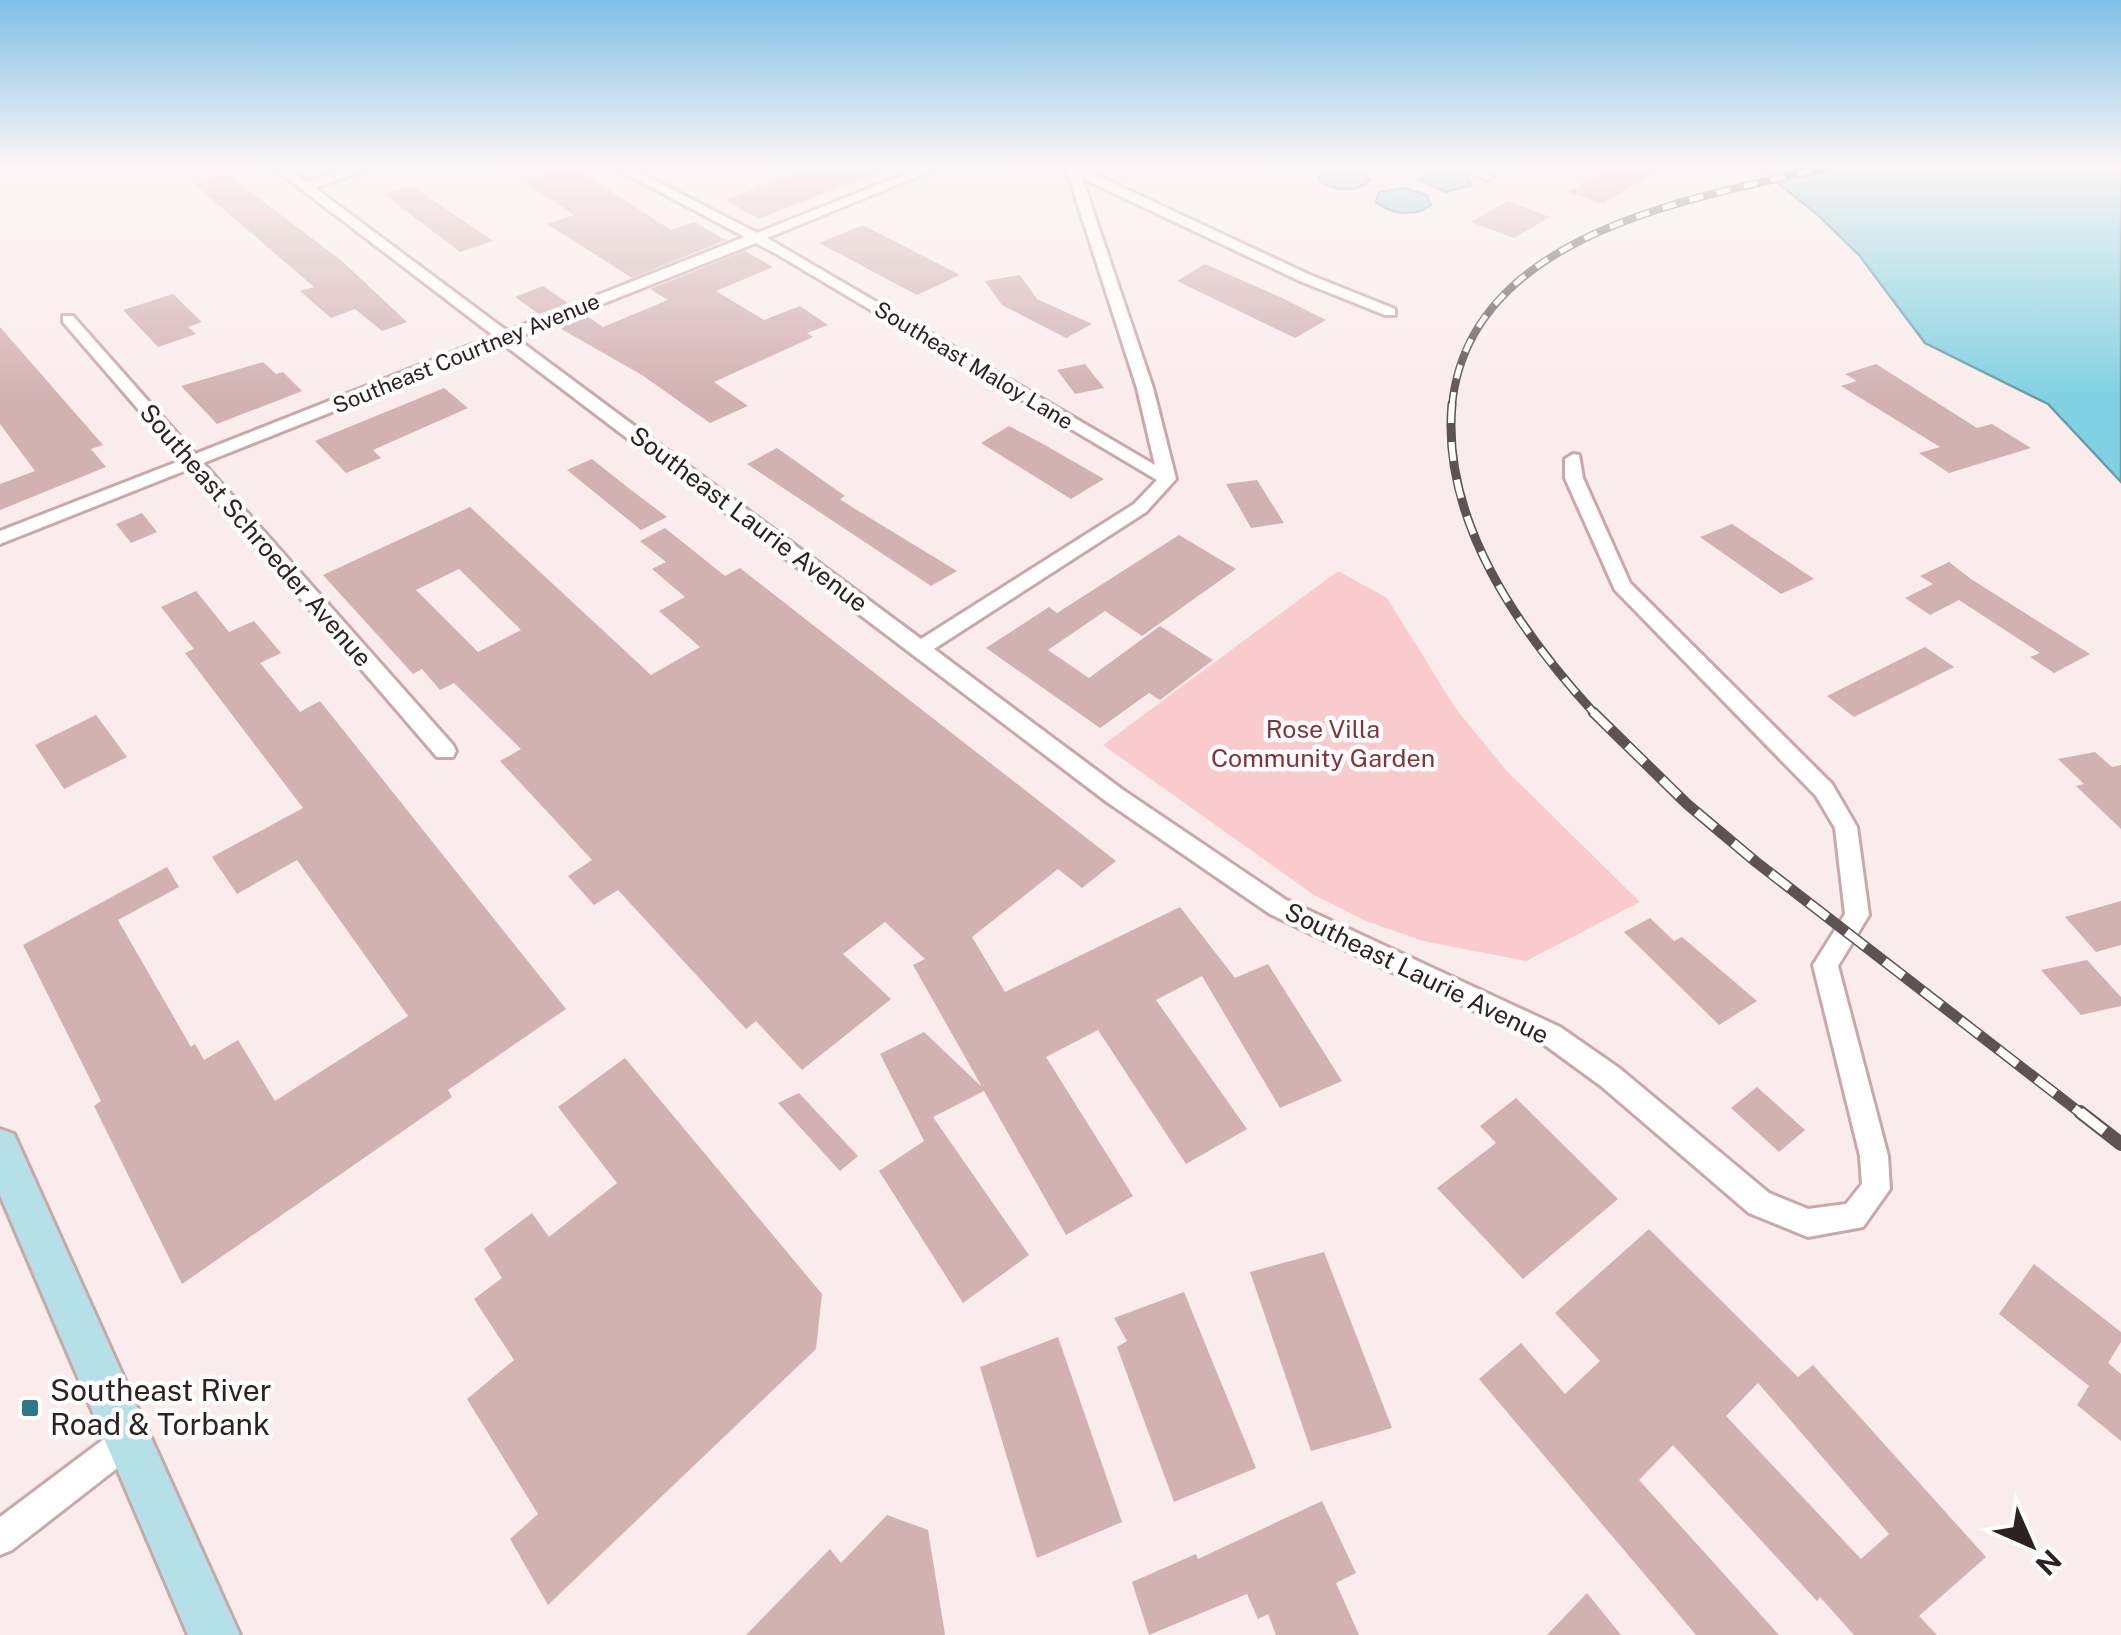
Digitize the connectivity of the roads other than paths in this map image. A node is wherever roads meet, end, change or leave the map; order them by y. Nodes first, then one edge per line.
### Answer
1 (382, 244) edge
2 (742, 244) edge
3 (765, 244) edge
4 (1097, 244) edge
5 (1233, 244) edge
6 (1390, 312) dead end
7 (68, 319) dead end
8 (506, 337) junction
9 (1573, 459) dead end
10 (193, 462) junction
11 (1167, 479) junction
12 (0, 538) edge
13 (922, 648) junction
14 (445, 751) dead end
15 (0, 1148) edge
16 (127, 1440) junction
17 (0, 1538) edge
18 (214, 1635) edge

1 - 8 street, Southeast Laurie Avenue
2 - 8 street, Southeast Courtney Avenue
3 - 11 street, Southeast Maloy Lane
4 - 11 street
5 - 6 street
7 - 10 street, Southeast Schroeder Avenue
8 - 10 street, Southeast Courtney Avenue
8 - 13 street, Southeast Laurie Avenue
9 - 13 street, Southeast Laurie Avenue
10 - 12 street, Southeast Courtney Avenue
10 - 14 street, Southeast Schroeder Avenue
11 - 13 street
15 - 16 street
16 - 17 street
16 - 18 street

